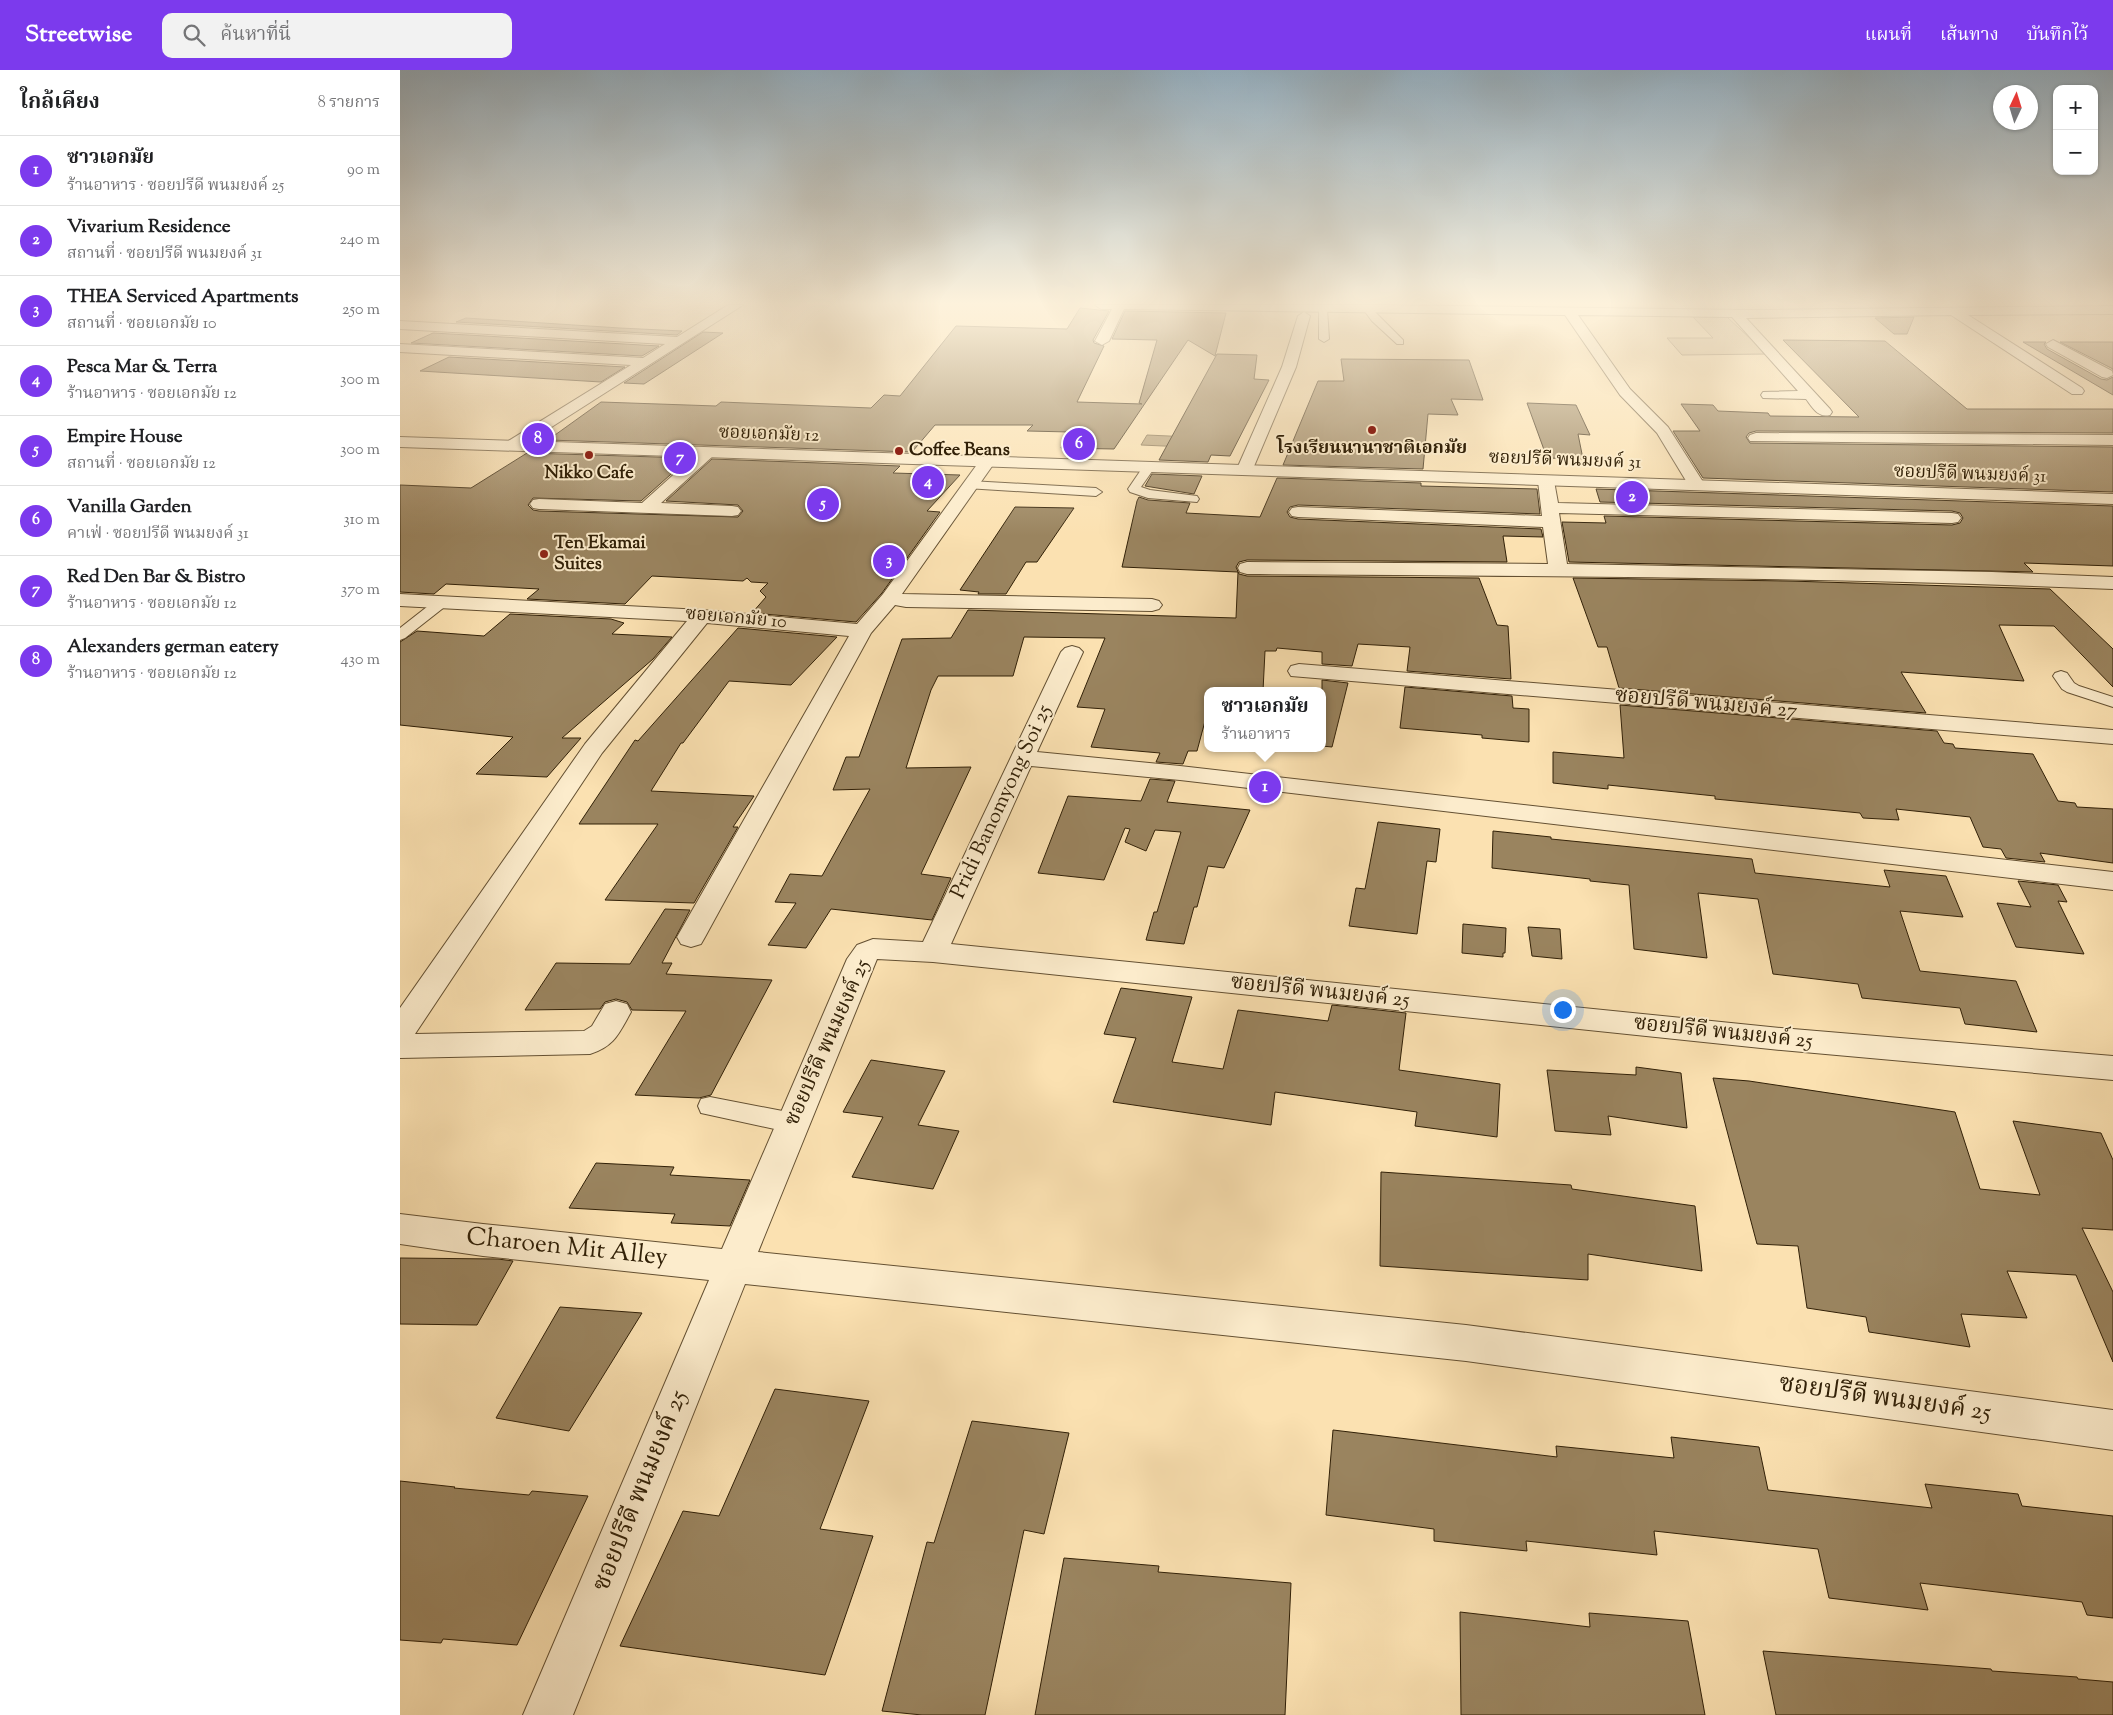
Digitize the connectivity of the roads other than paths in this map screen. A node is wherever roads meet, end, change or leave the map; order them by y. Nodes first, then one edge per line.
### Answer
1 (612, 382) edge
2 (1283, 382) edge
3 (1618, 382) edge
4 (1798, 382) edge
5 (2063, 382) edge
6 (2077, 391) dead end
7 (1768, 395) dead end
8 (1810, 395) junction
9 (1825, 412) dead end
10 (1756, 438) dead end
11 (2113, 440) edge
12 (400, 442) edge
13 (511, 446) junction
14 (707, 453) junction
15 (986, 462) junction
16 (1148, 467) junction
17 (1244, 471) junction
18 (1546, 481) junction
19 (970, 485) junction
20 (1697, 486) junction
21 (1096, 492) dead end
22 (1193, 499) dead end
23 (2113, 500) edge
24 (539, 504) dead end
25 (646, 508) junction
26 (732, 511) dead end
27 (1298, 512) dead end
28 (1550, 515) junction
29 (1952, 518) dead end
30 (1247, 568) dead end
31 (1558, 570) junction
32 (2113, 583) edge
33 (890, 598) junction
34 (400, 600) edge
35 (442, 602) junction
36 (1152, 605) dead end
37 (702, 616) junction
38 (862, 631) junction
39 (400, 635) edge
40 (1072, 652) dead end
41 (1299, 671) dead end
42 (2061, 676) dead end
43 (2113, 702) edge
44 (2113, 737) edge
45 (1022, 758) junction
46 (2113, 881) edge
47 (691, 937) dead end
48 (933, 952) junction
49 (616, 1012) dead end
50 (400, 1032) edge
51 (400, 1046) edge
52 (2113, 1068) edge
53 (710, 1106) dead end
54 (793, 1122) junction
55 (400, 1229) edge
56 (734, 1266) junction
57 (2113, 1430) edge
58 (548, 1715) edge

1 - 13 street
2 - 17 street
3 - 20 street
4 - 8 street
5 - 6 street
7 - 8 street
8 - 9 street
10 - 11 street
12 - 13 street, ซอยเอกมัย 12
13 - 14 street, ซอยเอกมัย 12
14 - 15 street, ซอยเอกมัย 12
14 - 25 street
15 - 16 street, ซอยปรีดี พนมยงค์ 31
15 - 19 street
16 - 17 street, ซอยปรีดี พนมยงค์ 31
16 - 22 lane
17 - 18 street, ซอยปรีดี พนมยงค์ 31
18 - 20 street, ซอยปรีดี พนมยงค์ 31
18 - 28 street
19 - 21 lane
19 - 33 street
20 - 23 street, ซอยปรีดี พนมยงค์ 31
24 - 25 street
25 - 26 street
27 - 28 street
28 - 29 street
28 - 31 street
30 - 31 street
31 - 32 street
33 - 36 street
33 - 38 street
34 - 35 street, ซอยเอกมัย 10
35 - 37 street, ซอยเอกมัย 10
35 - 39 lane
37 - 38 street, ซอยเอกมัย 10
37 - 50 street
38 - 47 street
40 - 45 street, Pridi Banomyong Soi 25
41 - 44 street, ซอยปรีดี พนมยงค์ 27
42 - 43 lane
45 - 46 street
45 - 48 street, Pridi Banomyong Soi 25
48 - 52 street, ซอยปรีดี พนมยงค์ 25
48 - 54 street, ซอยปรีดี พนมยงค์ 25
49 - 51 street
53 - 54 lane
54 - 56 street, ซอยปรีดี พนมยงค์ 25
55 - 56 street, Charoen Mit Alley
56 - 57 street, ซอยปรีดี พนมยงค์ 25
56 - 58 street, ซอยปรีดี พนมยงค์ 25

